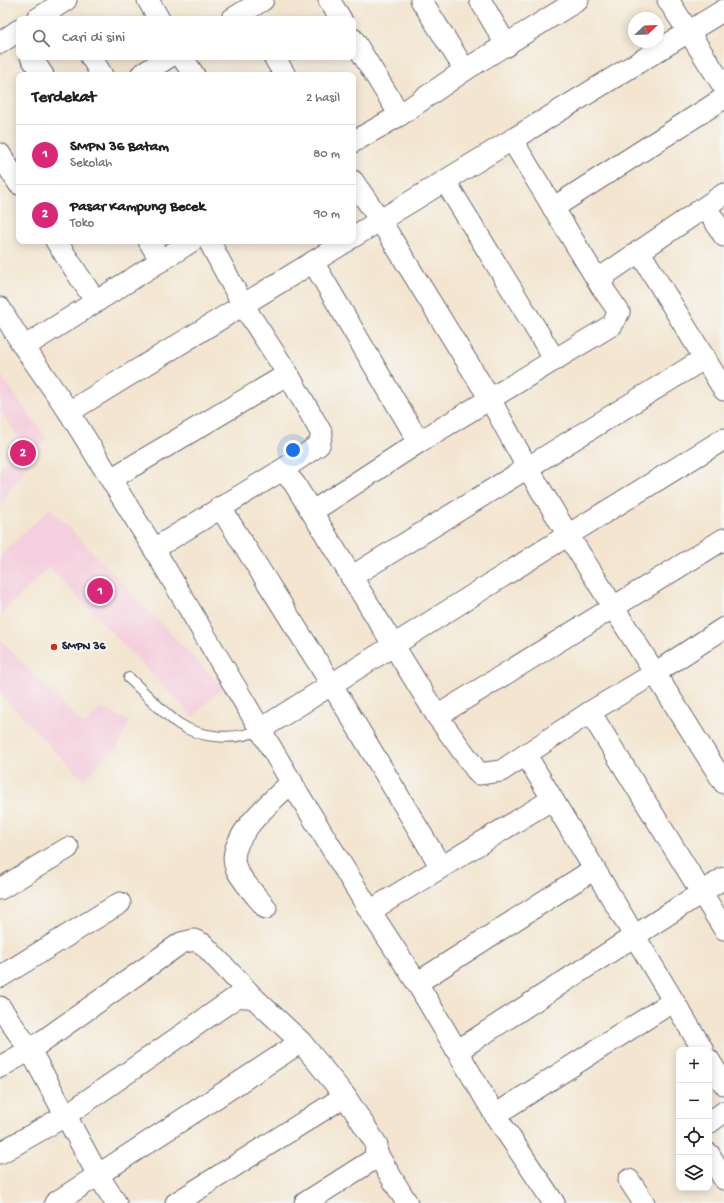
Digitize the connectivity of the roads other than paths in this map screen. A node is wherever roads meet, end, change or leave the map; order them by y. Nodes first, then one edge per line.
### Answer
1 (148, 0) edge
2 (263, 0) edge
3 (329, 0) edge
4 (421, 0) edge
5 (480, 0) edge
6 (577, 0) edge
7 (668, 0) edge
8 (65, 8) edge
9 (724, 10) edge
10 (241, 12) edge
11 (45, 16) edge
12 (157, 16) edge
13 (339, 16) edge
14 (689, 31) junction
15 (356, 44) edge
16 (507, 46) junction
17 (33, 60) edge
18 (93, 60) edge
19 (164, 60) edge
20 (184, 60) edge
21 (276, 60) edge
22 (465, 70) junction
23 (41, 72) edge
24 (100, 72) edge
25 (146, 72) edge
26 (192, 72) edge
27 (283, 72) edge
28 (724, 87) edge
29 (724, 98) edge
30 (400, 114) junction
31 (356, 140) edge
32 (512, 140) junction
33 (6, 156) edge
34 (16, 178) edge
35 (444, 181) junction
36 (356, 185) edge
37 (724, 194) edge
38 (706, 207) junction
39 (553, 208) junction
40 (380, 220) junction
41 (356, 235) edge
42 (724, 236) edge
43 (58, 244) edge
44 (151, 244) edge
45 (187, 244) edge
46 (211, 244) edge
47 (342, 244) edge
48 (639, 251) junction
49 (161, 261) junction
50 (313, 262) junction
51 (601, 286) junction
52 (96, 302) junction
53 (243, 305) junction
54 (0, 308) edge
55 (24, 347) junction
56 (704, 358) junction
57 (555, 360) junction
58 (288, 374) junction
59 (724, 390) edge
60 (490, 399) junction
61 (69, 412) junction
62 (724, 440) edge
63 (419, 442) junction
64 (527, 467) junction
65 (282, 470) junction
66 (111, 479) junction
67 (220, 507) junction
68 (313, 512) junction
69 (568, 535) junction
70 (724, 539) edge
71 (154, 549) junction
72 (351, 577) junction
73 (615, 607) junction
74 (722, 633) edge
75 (395, 646) junction
76 (655, 673) junction
77 (129, 678) dead end
78 (332, 685) junction
79 (590, 712) junction
80 (437, 716) junction
81 (261, 729) junction
82 (526, 755) junction
83 (292, 782) junction
84 (724, 783) edge
85 (551, 800) junction
86 (68, 848) dead end
87 (442, 867) junction
88 (594, 868) junction
89 (724, 878) edge
90 (0, 889) edge
91 (701, 892) junction
92 (120, 903) dead end
93 (266, 908) dead end
94 (370, 911) junction
95 (724, 929) edge
96 (635, 935) junction
97 (0, 977) edge
98 (417, 983) junction
99 (254, 998) junction
100 (672, 1002) junction
101 (0, 1007) edge
102 (300, 1042) junction
103 (701, 1047) edge
104 (30, 1050) junction
105 (457, 1051) junction
106 (712, 1065) edge
107 (0, 1067) edge
108 (724, 1084) edge
109 (345, 1096) junction
110 (724, 1112) edge
111 (495, 1115) junction
112 (65, 1116) junction
113 (712, 1121) edge
114 (376, 1152) junction
115 (0, 1153) edge
116 (710, 1155) edge
117 (98, 1175) junction
118 (724, 1179) edge
119 (629, 1180) dead end
120 (55, 1203) edge
121 (116, 1203) edge
122 (176, 1203) edge
123 (305, 1203) edge
124 (407, 1203) edge
125 (554, 1203) edge
126 (644, 1203) edge

1 - 12 street
2 - 10 street
3 - 13 street
4 - 22 street
5 - 16 street
6 - 16 street
7 - 14 street
8 - 11 street
9 - 14 street
14 - 28 street
14 - 32 street
15 - 30 street
16 - 22 street
17 - 23 street
18 - 24 street
19 - 25 street
20 - 26 street
21 - 27 street
22 - 30 street
29 - 39 street
30 - 31 street
32 - 35 street
32 - 39 street
33 - 34 street
35 - 40 street
35 - 57 street
36 - 40 street
37 - 38 street
38 - 42 street
38 - 48 street
39 - 51 street
40 - 41 street
40 - 60 street
43 - 52 street
44 - 49 street
45 - 49 street
46 - 53 street
47 - 50 street
48 - 51 street
48 - 56 street
49 - 52 street
50 - 53 street
50 - 63 street
51 - 57 street
52 - 55 street
53 - 58 street
53 - 61 street
54 - 55 street
55 - 61 street
56 - 59 street
56 - 64 street
57 - 60 street
58 - 65 street
58 - 66 street
60 - 63 street
60 - 64 street
61 - 66 street
62 - 69 street
63 - 68 street
64 - 69 street
64 - 72 street
65 - 67 street
65 - 68 street
66 - 71 street
67 - 71 street
67 - 78 street
68 - 72 street
69 - 73 street
69 - 75 street
70 - 73 street
71 - 81 street
72 - 75 street
73 - 76 street
73 - 80 street
74 - 76 street
75 - 78 street
75 - 80 street
76 - 79 street
76 - 84 street
77 - 81 lane
78 - 81 street
78 - 87 street
79 - 82 street
79 - 91 street
80 - 82 street
81 - 83 street
82 - 85 street
83 - 93 street
83 - 94 street
85 - 87 street
85 - 88 street
86 - 90 street
87 - 94 street
88 - 96 street
88 - 98 street
89 - 91 street
91 - 95 street
91 - 96 street
92 - 97 street
94 - 98 street
96 - 100 street
96 - 105 street
98 - 105 street
99 - 102 street
99 - 104 street
99 - 112 street
100 - 103 street
100 - 111 street
101 - 104 street
102 - 109 street
102 - 117 street
104 - 107 street
104 - 112 street
105 - 111 street
106 - 108 street
109 - 114 street
109 - 122 street
110 - 113 street
111 - 125 street
112 - 115 street
112 - 117 street
114 - 123 street
114 - 124 street
116 - 118 street
117 - 120 street
117 - 121 street
119 - 126 street

